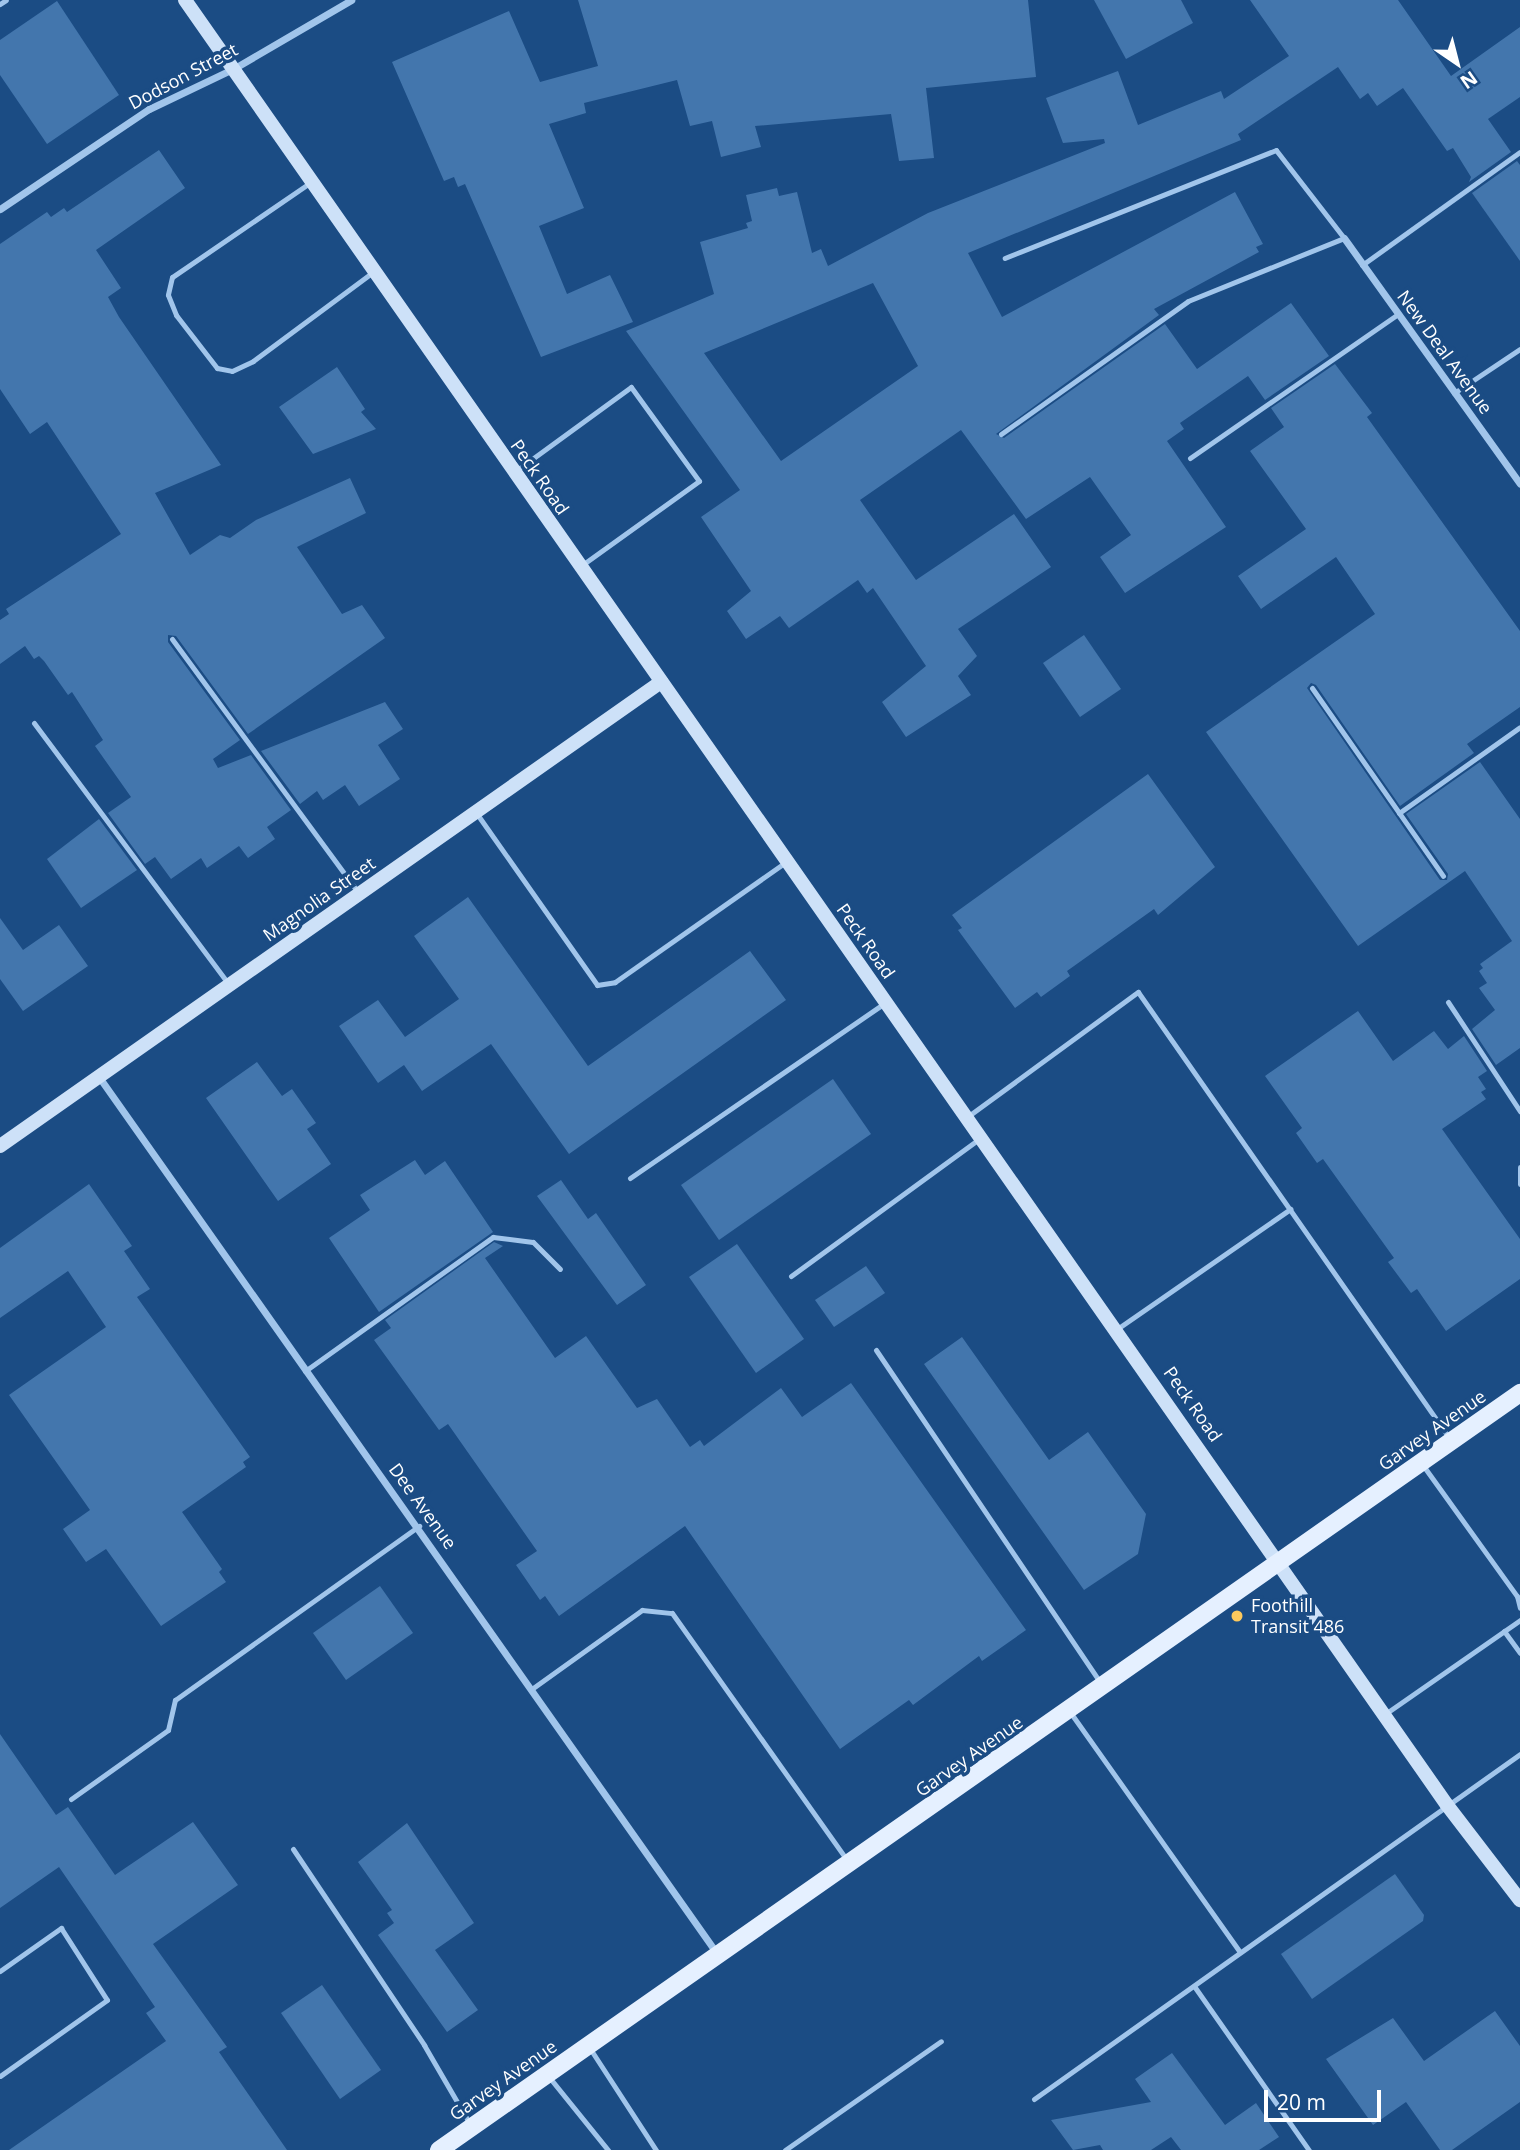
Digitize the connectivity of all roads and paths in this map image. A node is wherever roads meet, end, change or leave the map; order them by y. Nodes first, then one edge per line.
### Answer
1 (6, 0) edge
2 (185, 0) edge
3 (351, 0) edge
4 (0, 4) edge
5 (233, 69) junction
6 (1520, 152) edge
7 (311, 182) junction
8 (0, 209) edge
9 (1344, 238) junction
10 (1005, 258) dead end
11 (1362, 265) junction
12 (373, 271) junction
13 (1398, 314) junction
14 (1520, 349) edge
15 (1454, 393) junction
16 (1001, 434) dead end
17 (1190, 458) dead end
18 (514, 472) junction
19 (1520, 484) edge
20 (580, 566) junction
21 (172, 639) dead end
22 (661, 682) junction
23 (1312, 688) dead end
24 (34, 723) dead end
25 (1520, 727) edge
26 (476, 812) junction
27 (1399, 813) junction
28 (787, 861) junction
29 (1443, 876) dead end
30 (359, 894) junction
31 (230, 985) junction
32 (886, 1002) junction
33 (1448, 1002) dead end
34 (99, 1077) junction
35 (1520, 1111) edge
36 (967, 1117) junction
37 (981, 1137) junction
38 (0, 1146) edge
39 (1520, 1167) edge
40 (630, 1178) dead end
41 (1520, 1184) edge
42 (1290, 1209) junction
43 (560, 1269) dead end
44 (790, 1276) dead end
45 (1117, 1329) junction
46 (876, 1350) dead end
47 (304, 1371) junction
48 (1520, 1393) edge
49 (1452, 1441) junction
50 (1421, 1463) junction
51 (419, 1526) junction
52 (1281, 1563) junction
53 (1520, 1608) edge
54 (1520, 1620) edge
55 (1504, 1631) junction
56 (1520, 1653) edge
57 (1103, 1687) junction
58 (533, 1688) junction
59 (1069, 1711) junction
60 (1385, 1714) junction
61 (1520, 1754) edge
62 (71, 1799) dead end
63 (1447, 1805) junction
64 (293, 1849) dead end
65 (850, 1865) junction
66 (1520, 1900) edge
67 (1240, 1952) junction
68 (719, 1956) junction
69 (0, 1971) edge
70 (1194, 1986) junction
71 (942, 2041) dead end
72 (588, 2046) junction
73 (547, 2075) junction
74 (0, 2076) edge
75 (1034, 2099) dead end
76 (472, 2127) junction
77 (439, 2150) edge
78 (608, 2150) edge
79 (656, 2150) edge
80 (785, 2150) edge
81 (1308, 2150) edge

1 - 4 lane
2 - 5 main road, Peck Road
3 - 5 street, Dodson Street
5 - 7 main road, Peck Road
5 - 8 street, Dodson Street
6 - 11 lane
7 - 12 main road, Peck Road
7 - 12 lane
9 - 10 lane
9 - 11 street, New Deal Avenue
9 - 16 lane
11 - 13 street, New Deal Avenue
12 - 18 main road, Peck Road
13 - 15 street, New Deal Avenue
13 - 17 lane
14 - 15 lane
15 - 19 street, New Deal Avenue
18 - 20 main road, Peck Road
18 - 20 lane
20 - 22 main road, Peck Road
21 - 30 lane
22 - 26 main road, Magnolia Street
22 - 28 main road, Peck Road
23 - 27 lane
24 - 31 lane
25 - 27 lane
26 - 28 lane
26 - 30 main road, Magnolia Street
27 - 29 lane
28 - 32 main road, Peck Road
30 - 31 main road, Magnolia Street
31 - 34 main road, Magnolia Street
32 - 36 main road, Peck Road
32 - 40 lane
33 - 35 lane
34 - 38 main road, Magnolia Street
34 - 47 street, Dee Avenue
36 - 37 main road, Peck Road
36 - 42 lane
37 - 44 lane
37 - 45 main road, Peck Road
39 - 41 lane
42 - 45 lane
42 - 49 lane
43 - 47 lane
45 - 52 main road, Peck Road
46 - 57 lane
47 - 51 street, Dee Avenue
48 - 49 main road, Garvey Avenue
49 - 50 main road, Garvey Avenue
50 - 52 main road, Garvey Avenue
50 - 53 lane
51 - 58 street, Dee Avenue
51 - 62 lane
52 - 57 main road, Garvey Avenue
52 - 60 main road, Peck Road
54 - 55 lane
55 - 56 lane
55 - 60 lane
57 - 59 main road, Garvey Avenue
58 - 65 lane
58 - 68 street, Dee Avenue
59 - 65 main road, Garvey Avenue
59 - 67 lane
60 - 63 main road, Peck Road
61 - 63 lane
63 - 66 main road, Peck Road
63 - 67 lane
64 - 76 lane
65 - 68 main road, Garvey Avenue
67 - 70 lane
68 - 72 main road, Garvey Avenue
69 - 74 lane
70 - 75 lane
70 - 81 lane
71 - 80 lane
72 - 73 main road, Garvey Avenue
72 - 79 lane
73 - 76 main road, Garvey Avenue
73 - 78 lane
76 - 77 main road, Garvey Avenue

